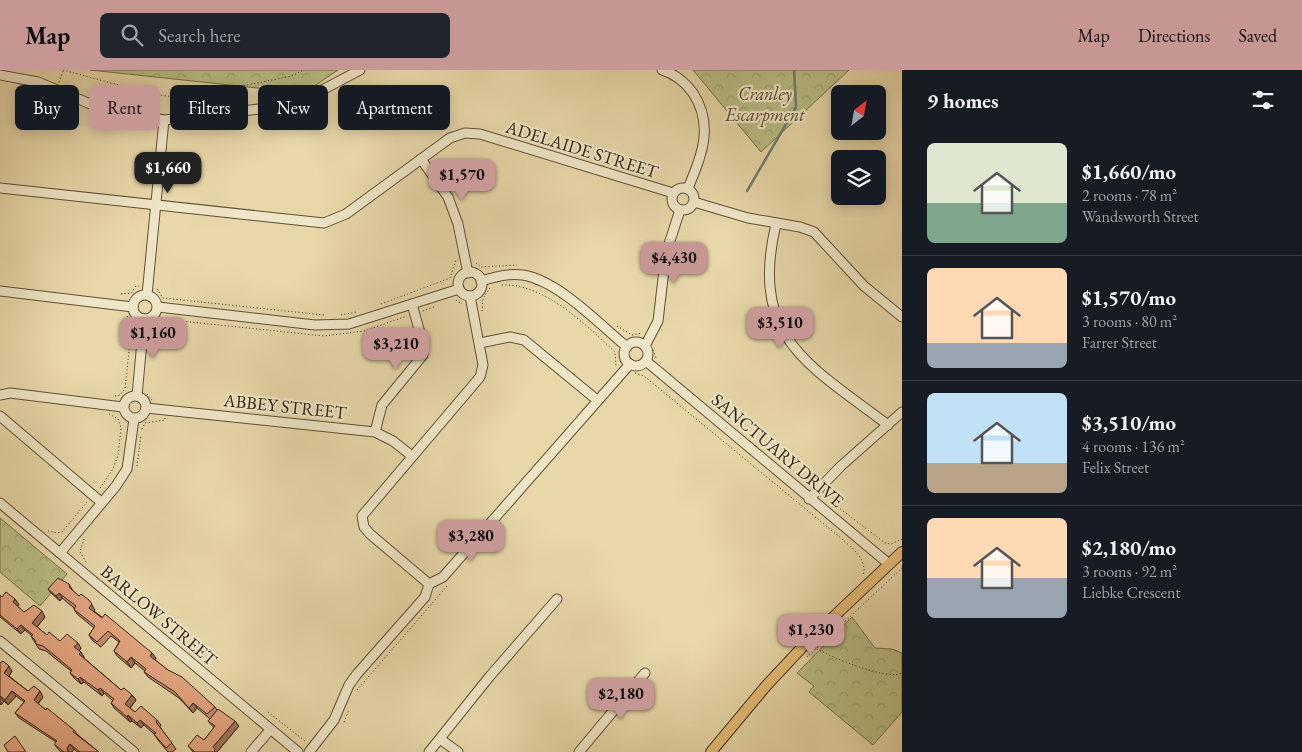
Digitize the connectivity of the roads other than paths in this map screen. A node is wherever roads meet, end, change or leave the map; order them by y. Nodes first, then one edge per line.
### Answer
1 (360, 70) edge
2 (662, 70) edge
3 (0, 75) edge
4 (164, 120) junction
5 (421, 159) junction
6 (0, 188) edge
7 (688, 188) junction
8 (673, 193) junction
9 (694, 202) junction
10 (155, 206) junction
11 (680, 210) junction
12 (776, 224) junction
13 (468, 273) junction
14 (481, 281) junction
15 (459, 289) junction
16 (0, 291) edge
17 (147, 295) junction
18 (470, 296) junction
19 (412, 304) junction
20 (158, 306) junction
21 (133, 307) junction
22 (902, 317) edge
23 (144, 319) junction
24 (480, 343) junction
25 (645, 346) junction
26 (627, 347) junction
27 (646, 361) junction
28 (630, 364) junction
29 (0, 395) edge
30 (137, 396) junction
31 (596, 400) junction
32 (123, 407) junction
33 (146, 408) junction
34 (902, 412) edge
35 (0, 416) edge
36 (134, 419) junction
37 (888, 425) junction
38 (375, 432) junction
39 (412, 456) junction
40 (809, 499) junction
41 (101, 502) junction
42 (0, 503) edge
43 (902, 552) edge
44 (60, 553) junction
45 (889, 564) junction
46 (429, 584) junction
47 (558, 599) dead end
48 (0, 641) edge
49 (645, 674) dead end
50 (270, 730) junction
51 (440, 738) junction
52 (311, 750) edge
53 (134, 752) edge
54 (251, 752) edge
55 (298, 752) edge
56 (429, 752) edge
57 (458, 752) edge
58 (579, 752) edge
59 (711, 752) edge

1 - 4 street
2 - 7 street
3 - 4 street
4 - 10 street
5 - 8 street, ADELAIDE STREET
5 - 10 street, ADELAIDE STREET
5 - 13 street
6 - 10 street, ADELAIDE STREET
7 - 8 street
7 - 9 street
8 - 11 street
9 - 11 street
9 - 12 street
10 - 17 street
11 - 25 street
12 - 22 street
12 - 37 street
13 - 14 street
13 - 15 street
14 - 18 street
14 - 26 street
15 - 18 street
15 - 19 street
16 - 21 street
17 - 20 street
17 - 21 street
18 - 24 street
19 - 20 street
19 - 38 street
20 - 23 street
21 - 23 street
23 - 30 street
24 - 31 street
24 - 39 street
25 - 26 street
25 - 27 street
26 - 28 street
27 - 28 street
27 - 40 street, SANCTUARY DRIVE
28 - 31 street
29 - 32 street
30 - 32 street
30 - 33 street
31 - 46 street
32 - 36 street
33 - 36 street
33 - 38 street, ABBEY STREET
34 - 37 street
35 - 41 street
36 - 41 street
37 - 40 street
38 - 39 street, ABBEY STREET
39 - 46 street
40 - 45 street, SANCTUARY DRIVE
41 - 44 street
42 - 44 street, BARLOW STREET
43 - 45 main road
44 - 50 street, BARLOW STREET
45 - 59 main road
46 - 52 street
47 - 51 street
48 - 53 street
49 - 58 street
50 - 54 street
50 - 55 street, BARLOW STREET
51 - 56 street
51 - 57 street

